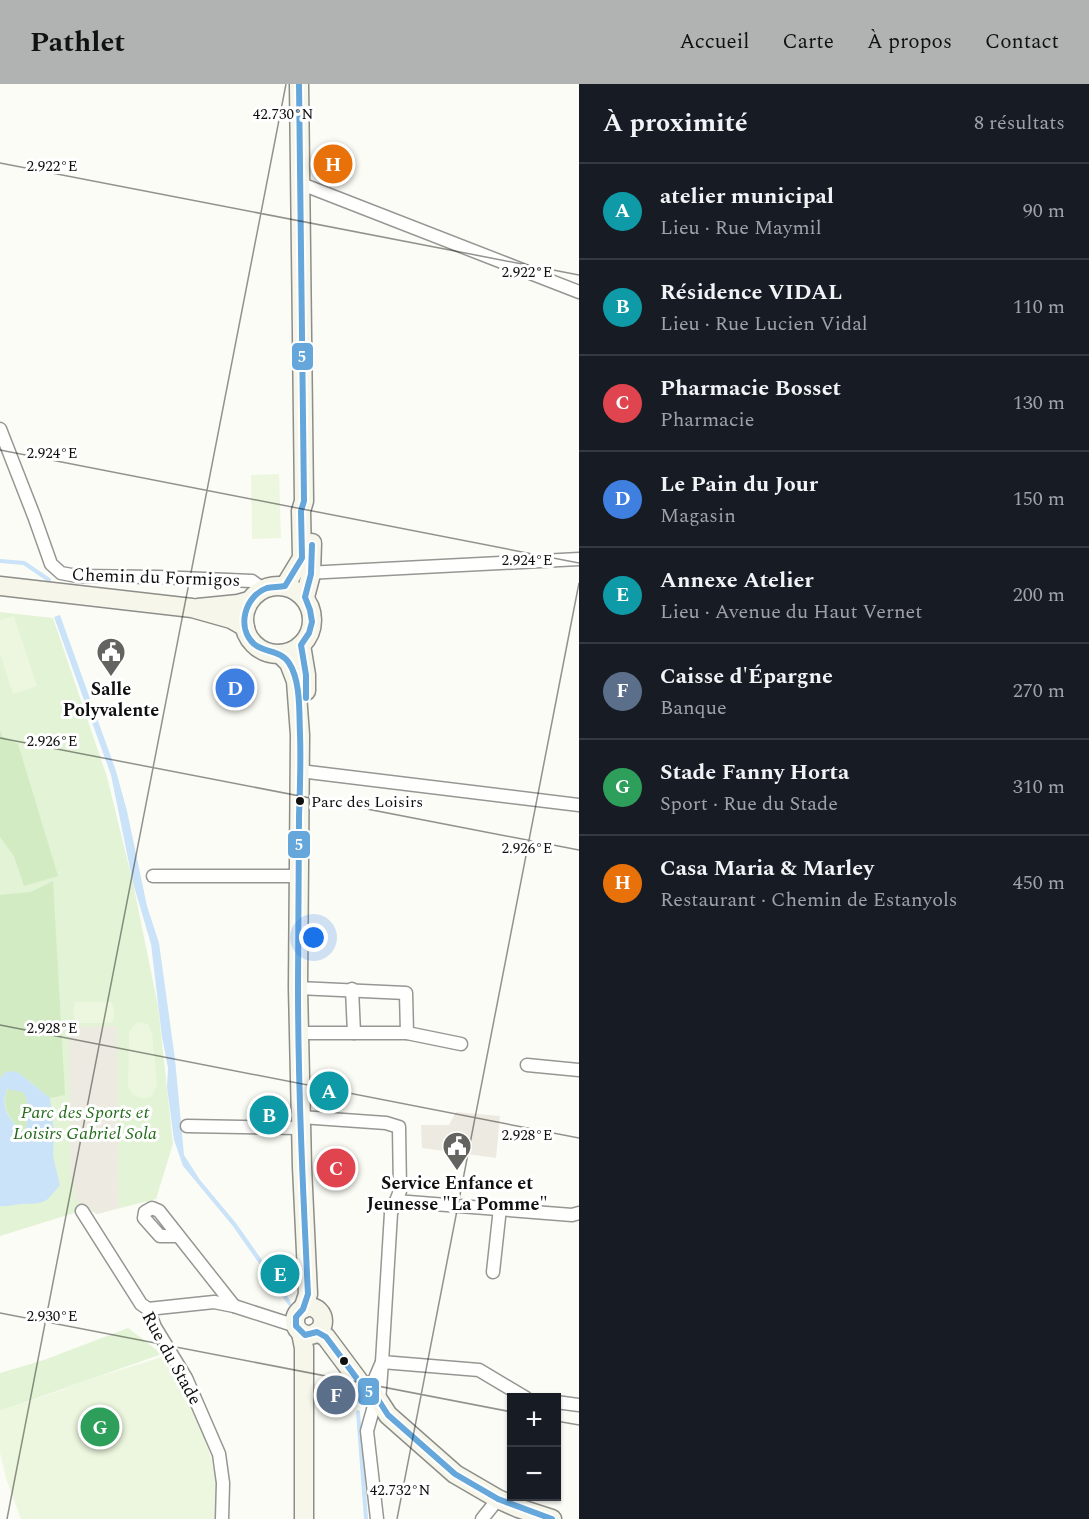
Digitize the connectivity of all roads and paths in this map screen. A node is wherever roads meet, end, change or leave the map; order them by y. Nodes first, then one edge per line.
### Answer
1 (299, 84) edge
2 (299, 183) junction
3 (579, 292) edge
4 (0, 429) edge
5 (579, 559) edge
6 (297, 577) junction
7 (0, 586) edge
8 (256, 595) junction
9 (192, 608) junction
10 (245, 627) junction
11 (301, 645) junction
12 (280, 654) junction
13 (300, 735) junction
14 (300, 771) junction
15 (579, 805) edge
16 (153, 876) dead end
17 (300, 876) junction
18 (298, 988) junction
19 (352, 989) junction
20 (299, 1033) junction
21 (354, 1033) junction
22 (407, 1033) junction
23 (461, 1044) dead end
24 (527, 1065) dead end
25 (579, 1070) edge
26 (301, 1122) junction
27 (187, 1126) dead end
28 (396, 1201) junction
29 (500, 1208) junction
30 (82, 1211) dead end
31 (578, 1214) edge
32 (178, 1236) dead end
33 (493, 1272) dead end
34 (234, 1306) junction
35 (148, 1310) junction
36 (304, 1325) junction
37 (382, 1362) junction
38 (518, 1393) edge
39 (374, 1396) junction
40 (561, 1403) edge
41 (579, 1405) edge
42 (498, 1499) junction
43 (222, 1519) edge
44 (304, 1519) edge
45 (377, 1519) edge
46 (482, 1519) edge
47 (552, 1519) edge

1 - 2 main road
2 - 3 street
2 - 6 main road
4 - 8 street, Chemin du Formigos
5 - 6 street
6 - 8 main road
6 - 11 main road
7 - 9 main road
8 - 9 main road
8 - 10 main road
9 - 10 main road
10 - 12 main road
11 - 12 main road
11 - 13 main road
12 - 13 main road
13 - 14 main road
14 - 15 street
14 - 17 main road
16 - 17 street
17 - 18 main road
18 - 19 street
18 - 20 main road
19 - 21 street
19 - 22 street
20 - 21 street
20 - 26 main road
21 - 22 street
22 - 23 street
24 - 25 street
26 - 27 street
26 - 28 street
26 - 36 main road
28 - 29 street
28 - 37 street
29 - 31 street
29 - 33 street
30 - 35 street, Rue du Stade
32 - 34 street
34 - 35 street
34 - 36 street
35 - 43 street, Rue du Stade
36 - 39 main road
36 - 44 main road
37 - 38 street
37 - 39 street
39 - 42 main road
39 - 45 street
40 - 41 street
42 - 46 street
42 - 47 main road

